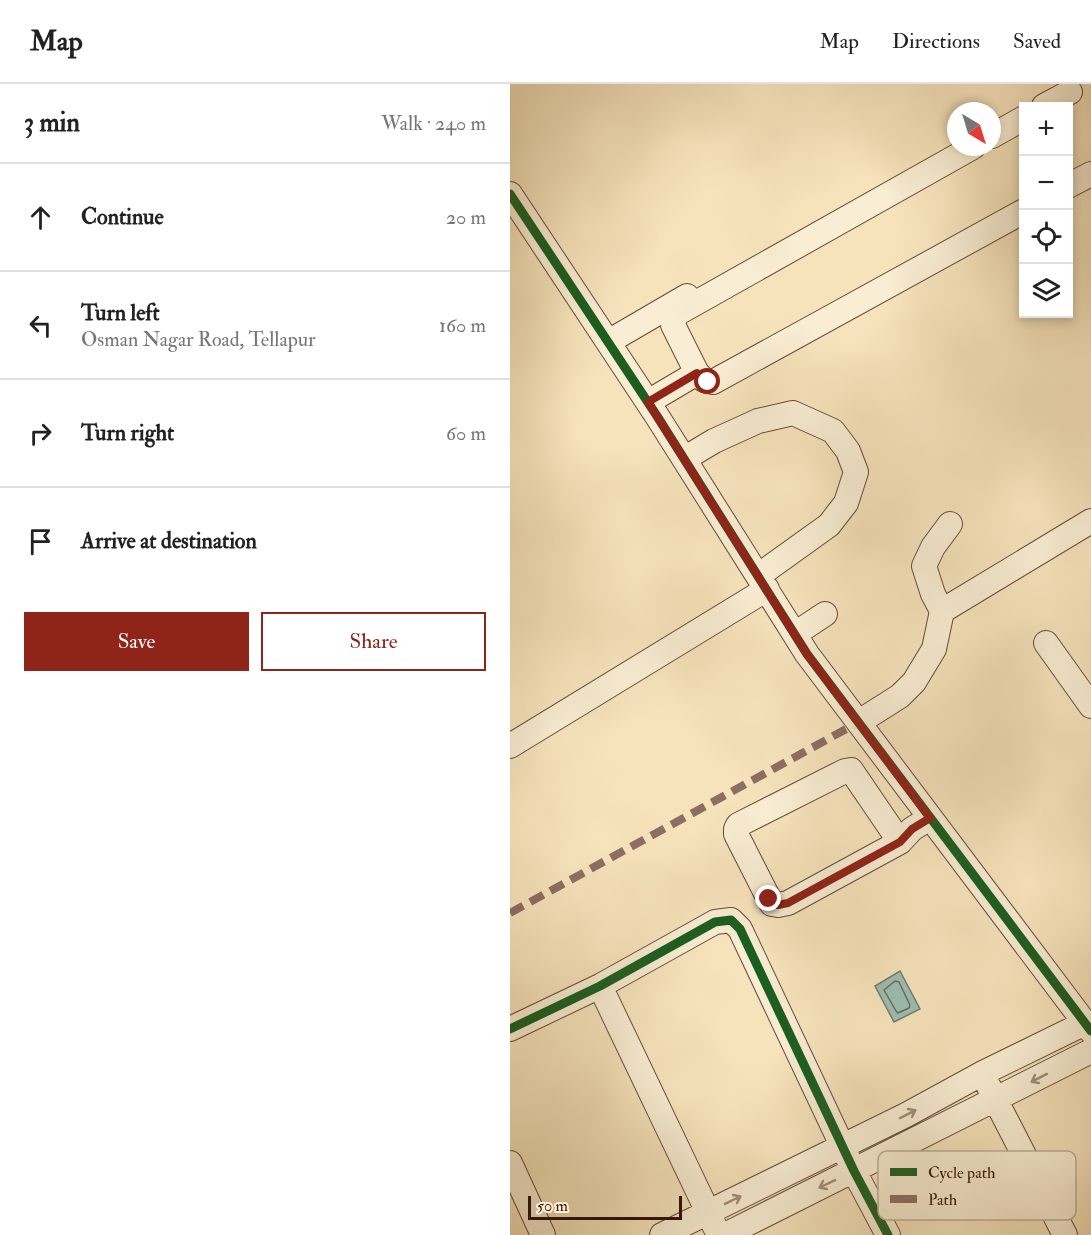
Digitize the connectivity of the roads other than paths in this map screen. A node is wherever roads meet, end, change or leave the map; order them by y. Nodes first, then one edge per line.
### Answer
1 (1070, 92) dead end
2 (1051, 102) edge
3 (1019, 120) edge
4 (1001, 131) edge
5 (957, 156) edge
6 (1091, 174) edge
7 (1073, 183) edge
8 (510, 194) edge
9 (842, 206) dead end
10 (1019, 213) edge
11 (608, 342) junction
12 (697, 373) junction
13 (648, 402) junction
14 (684, 459) junction
15 (1091, 521) edge
16 (950, 524) dead end
17 (762, 583) junction
18 (942, 611) junction
19 (825, 614) dead end
20 (795, 634) junction
21 (1046, 644) dead end
22 (1091, 706) edge
23 (859, 722) junction
24 (510, 746) edge
25 (930, 818) junction
26 (900, 842) junction
27 (600, 986) junction
28 (1088, 1027) edge
29 (510, 1029) edge
30 (1091, 1051) edge
31 (983, 1073) junction
32 (995, 1101) junction
33 (842, 1146) junction
34 (894, 1151) edge
35 (1021, 1151) edge
36 (878, 1159) edge
37 (510, 1163) edge
38 (854, 1171) junction
39 (708, 1212) junction
40 (878, 1216) edge
41 (880, 1220) edge
42 (1057, 1220) edge
43 (543, 1235) edge
44 (662, 1235) edge
45 (720, 1235) edge
46 (725, 1235) edge
47 (888, 1235) edge
48 (1065, 1235) edge

1 - 2 street
3 - 4 street
5 - 12 street
6 - 7 street
8 - 11 street
9 - 11 street
10 - 12 street
11 - 13 street
12 - 13 street
13 - 14 street
14 - 17 street
14 - 17 street
15 - 18 street
16 - 18 street
17 - 20 street
17 - 24 street
18 - 23 street
19 - 20 street
20 - 23 street
21 - 22 street
23 - 25 street
25 - 26 street
25 - 28 street
26 - 26 street
27 - 29 street
27 - 33 street
27 - 39 street
28 - 31 street
30 -> 32 street
31 - 32 street
33 -> 31 street
32 - 34 street
32 - 35 street
33 - 38 street
39 -> 33 street
36 - 38 street
37 - 43 street
38 - 40 street
38 -> 46 street
39 - 44 street
39 - 45 street
41 - 47 street
42 - 48 street

